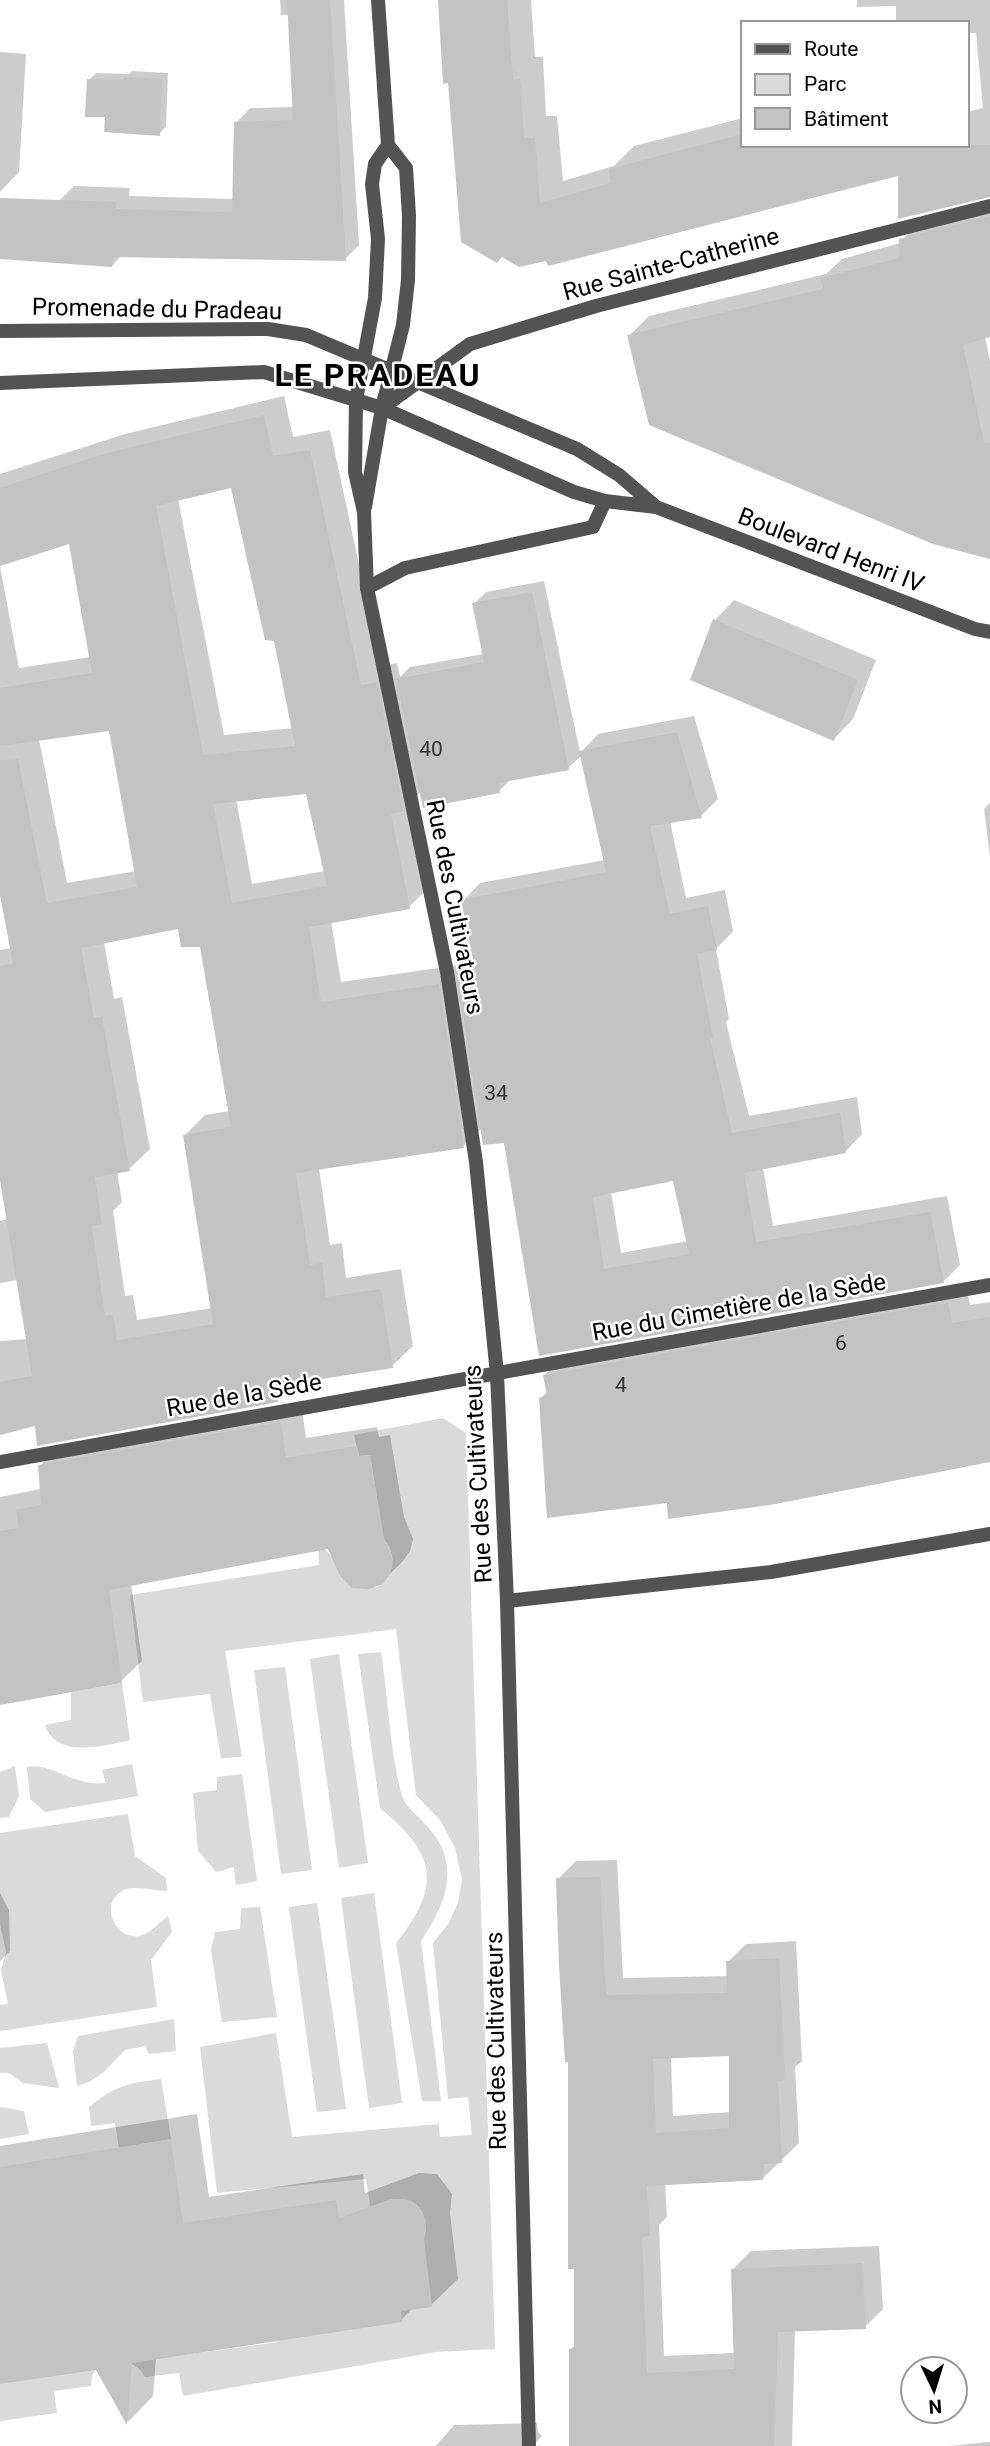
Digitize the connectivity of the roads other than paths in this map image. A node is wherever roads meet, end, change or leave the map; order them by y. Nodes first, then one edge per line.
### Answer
1 (378, 0) edge
2 (388, 145) junction
3 (990, 206) edge
4 (0, 331) edge
5 (363, 360) junction
6 (389, 372) junction
7 (419, 380) junction
8 (0, 383) edge
9 (356, 400) junction
10 (382, 408) junction
11 (605, 501) junction
12 (656, 507) junction
13 (364, 512) junction
14 (367, 588) junction
15 (990, 632) edge
16 (990, 1285) edge
17 (497, 1374) junction
18 (0, 1462) edge
19 (990, 1534) edge
20 (507, 1601) junction
21 (529, 2446) edge

1 - 2 street
2 - 5 street, Rue des Cultivateurs
2 - 6 street, Rue des Cultivateurs
3 - 7 street, Rue Sainte-Catherine
4 - 5 street, Promenade du Pradeau
5 - 6 street, Promenade du Pradeau
5 - 9 street, Rue des Cultivateurs
6 - 7 street, Boulevard Henri IV
6 - 10 street, Rue des Cultivateurs
7 - 10 street, Rue Sainte-Catherine
7 - 12 street, Boulevard Henri IV
8 - 9 street
9 - 10 street
9 - 13 street, Rue des Cultivateurs
10 - 11 street, Boulevard Henri IV
10 - 13 street, Rue des Cultivateurs
11 - 12 street, Boulevard Henri IV
11 - 14 street
12 - 15 street, Boulevard Henri IV
13 - 14 street, Rue des Cultivateurs
14 - 17 street, Rue des Cultivateurs
16 - 17 street, Rue du Cimetière de la Sède
17 - 18 street, Rue de la Sède
17 - 20 street, Rue des Cultivateurs
19 - 20 street
20 - 21 street, Rue des Cultivateurs

